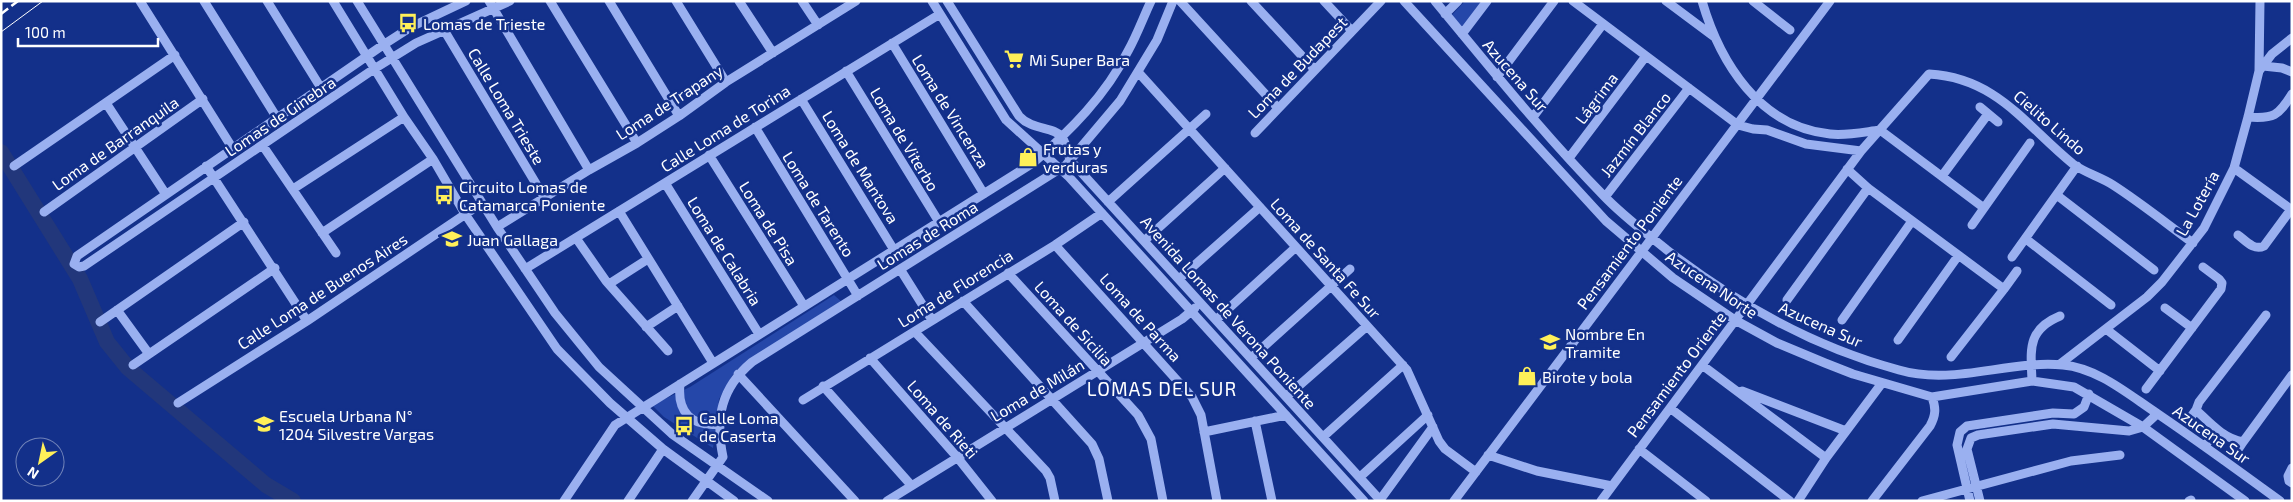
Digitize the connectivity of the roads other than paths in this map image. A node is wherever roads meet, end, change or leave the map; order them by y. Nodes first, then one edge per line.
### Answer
1 (140, 1) edge
2 (204, 1) edge
3 (267, 1) edge
4 (333, 1) edge
5 (357, 1) edge
6 (466, 1) edge
7 (550, 1) edge
8 (609, 1) edge
9 (676, 1) edge
10 (739, 1) edge
11 (802, 1) edge
12 (856, 1) edge
13 (932, 1) edge
14 (947, 1) edge
15 (1151, 1) edge
16 (1173, 1) edge
17 (1180, 1) edge
18 (1251, 1) edge
19 (1324, 1) edge
20 (1381, 1) edge
21 (1404, 1) edge
22 (1435, 1) edge
23 (1458, 1) edge
24 (1487, 1) edge
25 (1554, 1) edge
26 (1573, 1) edge
27 (1666, 1) edge
28 (1702, 1) edge
29 (1753, 1) edge
30 (1830, 1) edge
31 (2260, 1) edge
32 (505, 2) edge
33 (491, 5) edge
34 (940, 14) junction
35 (1445, 14) junction
36 (1603, 24) junction
37 (818, 25) junction
38 (444, 30) junction
39 (1790, 30) dead end
40 (1352, 31) junction
41 (1462, 34) junction
42 (1714, 36) junction
43 (2292, 38) edge
44 (892, 43) junction
45 (383, 44) junction
46 (773, 53) junction
47 (175, 55) junction
48 (1646, 56) junction
49 (367, 58) junction
50 (391, 59) junction
51 (2261, 68) junction
52 (374, 69) junction
53 (1315, 70) junction
54 (846, 71) junction
55 (1138, 72) junction
56 (2292, 72) edge
57 (1928, 74) joint
58 (1496, 77) junction
59 (726, 82) junction
60 (321, 88) junction
61 (1689, 88) junction
62 (2292, 94) edge
63 (204, 99) junction
64 (801, 99) junction
65 (1757, 99) junction
66 (106, 103) junction
67 (1980, 107) dead end
68 (1278, 108) junction
69 (1206, 114) dead end
70 (1988, 114) junction
71 (679, 116) junction
72 (404, 117) junction
73 (1533, 117) junction
74 (2248, 117) junction
75 (277, 118) junction
76 (1998, 122) dead end
77 (1738, 125) junction
78 (755, 128) junction
79 (1189, 129) junction
80 (1880, 130) junction
81 (1255, 133) dead end
82 (1062, 138) junction
83 (638, 143) junction
84 (2030, 143) dead end
85 (134, 146) junction
86 (263, 146) junction
87 (233, 148) junction
88 (1861, 151) junction
89 (1044, 154) junction
90 (709, 155) junction
91 (1569, 158) junction
92 (433, 160) junction
93 (1070, 160) junction
94 (14, 166) dead end
95 (206, 166) junction
96 (2077, 166) junction
97 (1225, 168) junction
98 (2234, 168) junction
99 (1060, 169) junction
100 (1847, 169) junction
101 (589, 170) junction
102 (1942, 176) junction
103 (214, 178) junction
104 (665, 183) junction
105 (1868, 188) junction
106 (293, 189) junction
107 (165, 193) junction
108 (984, 194) junction
109 (2058, 196) junction
110 (544, 197) junction
111 (1605, 198) junction
112 (1108, 202) junction
113 (482, 203) junction
114 (1260, 207) junction
115 (1984, 208) junction
116 (2292, 209) edge
117 (619, 211) junction
118 (44, 212) dead end
119 (1102, 213) junction
120 (465, 214) junction
121 (1912, 221) junction
122 (244, 222) junction
123 (939, 222) junction
124 (1972, 225) dead end
125 (497, 227) junction
126 (322, 233) junction
127 (2238, 235) dead end
128 (1651, 237) junction
129 (576, 238) junction
130 (2026, 239) junction
131 (1144, 241) junction
132 (1055, 244) junction
133 (2193, 244) junction
134 (1296, 247) junction
135 (894, 250) junction
136 (1640, 252) junction
137 (336, 253) dead end
138 (1958, 256) junction
139 (2012, 257) dead end
140 (648, 259) junction
141 (2203, 267) dead end
142 (275, 268) junction
143 (525, 269) junction
144 (900, 269) junction
145 (1350, 269) dead end
146 (2154, 270) dead end
147 (2017, 271) dead end
148 (1008, 273) junction
149 (848, 279) junction
150 (1179, 279) junction
151 (609, 284) junction
152 (1332, 286) junction
153 (2004, 289) junction
154 (858, 296) junction
155 (1787, 300) dead end
156 (963, 301) junction
157 (1201, 303) junction
158 (2112, 305) dead end
159 (678, 306) junction
160 (804, 306) junction
161 (1746, 306) junction
162 (2165, 308) dead end
163 (117, 310) junction
164 (1191, 311) junction
165 (2266, 315) dead end
166 (2060, 316) dead end
167 (307, 320) junction
168 (932, 320) junction
169 (1216, 320) junction
170 (1736, 320) junction
171 (1842, 320) dead end
172 (100, 322) dead end
173 (1367, 326) junction
174 (646, 327) junction
175 (2192, 328) junction
176 (2106, 329) junction
177 (915, 332) junction
178 (759, 334) junction
179 (1898, 340) dead end
180 (1144, 342) junction
181 (668, 351) dead end
182 (149, 354) junction
183 (1951, 357) dead end
184 (870, 358) junction
185 (1251, 358) junction
186 (713, 363) junction
187 (1702, 364) junction
188 (2031, 364) junction
189 (2060, 364) junction
190 (133, 365) dead end
191 (1402, 365) junction
192 (1097, 371) junction
193 (2160, 371) junction
194 (738, 374) junction
195 (2292, 375) edge
196 (2032, 381) junction
197 (1882, 383) junction
198 (680, 384) junction
199 (823, 386) junction
200 (1731, 386) junction
201 (2146, 389) dead end
202 (2089, 394) junction
203 (1932, 396) junction
204 (1286, 397) junction
205 (1051, 399) junction
206 (803, 400) dead end
207 (178, 403) dead end
208 (642, 408) junction
209 (1670, 408) junction
210 (2196, 410) junction
211 (2157, 414) junction
212 (1286, 415) junction
213 (1428, 415) junction
214 (626, 417) junction
215 (1256, 421) junction
216 (2188, 421) dead end
217 (720, 424) junction
218 (1433, 427) junction
219 (1003, 428) junction
220 (2143, 428) junction
221 (2217, 430) junction
222 (1846, 431) junction
223 (1204, 432) junction
224 (1323, 437) junction
225 (2243, 442) junction
226 (2205, 446) junction
227 (663, 449) junction
228 (1639, 449) junction
229 (2235, 454) dead end
230 (1488, 455) junction
231 (2120, 455) dead end
232 (957, 457) junction
233 (1826, 458) junction
234 (717, 467) junction
235 (2292, 468) edge
236 (1476, 472) junction
237 (1360, 477) junction
238 (705, 481) junction
239 (2292, 483) edge
240 (911, 484) junction
241 (1612, 486) junction
242 (1976, 486) junction
243 (1967, 489) junction
244 (1606, 499) edge
245 (1381, 500) edge
246 (564, 501) edge
247 (628, 501) edge
248 (692, 501) edge
249 (734, 501) edge
250 (768, 501) edge
251 (855, 501) edge
252 (887, 501) edge
253 (992, 501) edge
254 (1055, 501) edge
255 (1108, 501) edge
256 (1162, 501) edge
257 (1217, 501) edge
258 (1272, 501) edge
259 (1364, 501) edge
260 (1454, 501) edge
261 (1706, 501) edge
262 (1790, 501) edge
263 (1798, 501) edge
264 (1872, 501) edge
265 (1922, 501) edge
266 (1970, 501) edge
267 (1980, 501) edge
268 (2246, 501) edge
269 (2280, 501) edge

1 - 47 street
2 - 75 street
3 - 60 street
4 - 49 street
5 - 45 street
6 - 45 street
7 - 83 street
8 - 71 street
9 - 59 street
10 - 46 street
11 - 37 street
12 - 37 street, Loma de Trapany
13 - 34 street, Avenida Lomas de Verona Poniente
14 - 82 street
15 - 82 street, Lomas de Roma
16 - 55 street, Lomas de Roma
17 - 68 street
18 - 53 street
19 - 40 street
20 - 40 street, Loma de Budapest
21 - 136 street, Azucena Norte
22 - 35 street, Azucena Sur
23 - 35 street
24 - 41 street
25 - 58 street
26 - 36 street
27 - 42 street
28 - 42 street
29 - 39 street
30 - 65 street, Pensamiento Poniente
31 - 51 street, La Lotería
32 - 33 street, Lomas de Ginebra
33 - 38 street, Lomas de Ginebra
33 - 101 street
34 - 44 street, Calle Loma de Torina
34 - 89 street, Avenida Lomas de Verona Poniente
35 - 41 street, Azucena Sur
36 - 48 street
36 - 73 street
37 - 46 street, Loma de Trapany
38 - 50 street, Lomas de Ginebra
38 - 110 street, Calle Loma Trieste
40 - 53 street, Loma de Budapest
41 - 58 street, Azucena Sur
42 - 65 street
43 - 51 street
44 - 54 street, Calle Loma de Torina
44 - 108 street, Loma de Vincenza
45 - 49 street
45 - 50 street
46 - 59 street, Loma de Trapany
47 - 63 street
47 - 66 street
48 - 61 street
48 - 91 street, Lágrima
49 - 52 street
49 - 60 street
50 - 52 street, Lomas de Ginebra
50 - 113 street
51 - 56 street
51 - 74 street, La Lotería
52 - 72 street
52 - 86 street, Lomas de Ginebra
53 - 68 street, Loma de Budapest
54 - 64 street, Calle Loma de Torina
54 - 123 street, Loma de Viterbo
55 - 79 street, Loma de Santa Fe Sur
55 - 93 street, Lomas de Roma
57 - 80 street, Pensamiento Oriente
57 - 96 street, Cielito Lindo
58 - 73 street, Azucena Sur
59 - 71 street, Loma de Trapany
60 - 75 street
61 - 77 street
61 - 111 street, Jazmín Blanco
62 - 74 street
63 - 85 street, Loma de Barranquila
63 - 87 street
64 - 78 street, Calle Loma de Torina
64 - 135 street, Loma de Mantova
65 - 77 street, Pensamiento Poniente
65 - 80 street
66 - 85 street
66 - 94 street
67 - 70 street
68 - 81 street, Loma de Budapest
69 - 79 street
70 - 76 street
70 - 102 street
71 - 83 street, Loma de Trapany
72 - 92 street
72 - 106 street
73 - 91 street, Azucena Sur
74 - 98 street, La Lotería
75 - 87 street
77 - 88 street
77 - 128 street, Pensamiento Poniente
78 - 90 street, Calle Loma de Torina
78 - 149 street, Loma de Tarento
79 - 97 street, Loma de Santa Fe Sur
79 - 112 street
80 - 88 street, Pensamiento Oriente
80 - 102 street
82 - 89 street, Lomas de Roma
82 - 93 street, Avenida Lomas de Verona Poniente
83 - 101 street, Loma de Trapany
84 - 115 street
85 - 107 street
85 - 118 street, Loma de Barranquila
86 - 103 street, Lomas de Ginebra
86 - 106 street
87 - 95 street
88 - 100 street, Pensamiento Oriente
89 - 99 street, Avenida Lomas de Verona Poniente
89 - 108 street, Lomas de Roma
90 - 104 street, Calle Loma de Torina
90 - 160 street, Loma de Pisa
91 - 111 street, Azucena Sur
92 - 120 street
92 - 126 street
93 - 99 street, Lomas de Roma
93 - 112 street, Avenida Lomas de Verona Poniente
95 - 103 street
95 - 107 street
96 - 109 street
96 - 133 street, Cielito Lindo
97 - 114 street, Loma de Santa Fe Sur
97 - 131 street
98 - 116 street
98 - 133 street, La Lotería
99 - 119 street, Avenida Lomas de Verona Poniente
99 - 144 street, Lomas de Roma
100 - 105 street
100 - 161 street, Pensamiento Oriente
101 - 110 street, Loma de Trapany
102 - 115 street
103 - 107 street, Lomas de Ginebra
103 - 122 street
104 - 117 street, Calle Loma de Torina
104 - 178 street, Loma de Calabria
105 - 121 street
105 - 155 street
106 - 126 street
108 - 123 street, Lomas de Roma
109 - 130 street
109 - 146 street
110 - 125 street, Loma de Trapany
111 - 128 street, Azucena Sur
112 - 131 street, Avenida Lomas de Verona Poniente
113 - 120 street, Calle Loma de Buenos Aires
113 - 125 street
114 - 134 street, Loma de Santa Fe Sur
114 - 150 street
115 - 124 street
116 - 127 street
117 - 129 street, Calle Loma de Torina
117 - 140 street
119 - 132 street, Loma de Florencia
119 - 164 street, Avenida Lomas de Verona Poniente
120 - 167 street, Calle Loma de Buenos Aires
120 - 214 street
121 - 138 street
121 - 171 street
122 - 142 street
122 - 163 street
123 - 135 street, Lomas de Roma
125 - 143 street
126 - 137 street
128 - 136 street, Pensamiento Poniente
128 - 161 street, Azucena Sur
129 - 143 street, Calle Loma de Torina
129 - 151 street
130 - 139 street
130 - 158 street
131 - 150 street, Avenida Lomas de Verona Poniente
132 - 148 street, Loma de Florencia
132 - 180 street, Loma de Parma
133 - 176 street, La Lotería
134 - 152 street, Loma de Santa Fe Sur
134 - 169 street
135 - 149 street, Lomas de Roma
136 - 170 street, Azucena Norte
136 - 230 street, Pensamiento Poniente
138 - 153 street
138 - 179 street
140 - 151 street
140 - 159 street
141 - 175 street
142 - 167 street
142 - 182 street
143 - 208 street
144 - 154 street, Lomas de Roma
144 - 168 street
145 - 152 street
147 - 153 street
148 - 156 street, Loma de Florencia
148 - 192 street, Loma de Sicilia
149 - 154 street, Loma de Tarento
149 - 160 street, Lomas de Roma
150 - 157 street, Avenida Lomas de Verona Poniente
151 - 174 street
152 - 173 street, Loma de Santa Fe Sur
152 - 185 street
153 - 183 street
154 - 194 street, Lomas de Roma
156 - 168 street, Loma de Florencia
156 - 205 street
157 - 164 street, Loma de Milán
157 - 169 street, Avenida Lomas de Verona Poniente
159 - 174 street
159 - 186 street
160 - 178 street, Lomas de Roma
161 - 170 street, Pensamiento Oriente
161 - 188 street, Azucena Sur
162 - 175 street
163 - 172 street
163 - 182 street
164 - 180 street, Loma de Milán
164 - 212 street, Avenida Lomas de Verona Poniente
165 - 210 street
166 - 188 street
167 - 207 street, Calle Loma de Buenos Aires
168 - 177 street, Loma de Florencia
169 - 185 street, Avenida Lomas de Verona Poniente
170 - 187 street, Pensamiento Oriente
170 - 197 street, Azucena Norte
173 - 191 street, Loma de Santa Fe Sur
173 - 204 street
174 - 181 street
175 - 193 street
176 - 189 street, La Lotería
176 - 193 street
177 - 184 street, Loma de Florencia
177 - 219 street
178 - 186 street, Lomas de Roma
180 - 192 street, Loma de Milán
180 - 223 street, Loma de Parma
182 - 190 street
184 - 199 street, Loma de Florencia
184 - 232 street, Loma de Rieti
185 - 204 street, Avenida Lomas de Verona Poniente
186 - 198 street, Lomas de Roma
187 - 200 street
187 - 209 street, Pensamiento Oriente
188 - 189 street, Azucena Sur
188 - 196 street
189 - 211 street, Azucena Sur
191 - 213 street, Loma de Santa Fe Sur
191 - 224 street
192 - 205 street, Loma de Milán
192 - 256 street, Loma de Sicilia
193 - 201 street
194 - 217 street, Lomas de Roma
194 - 251 street
195 - 225 street
196 - 202 street, Azucena Norte
196 - 203 street, Azucena Norte
197 - 203 street, Azucena Norte
197 - 222 street
198 - 208 street, Lomas de Roma
198 - 217 street
199 - 206 street, Loma de Florencia
199 - 240 street
200 - 222 street
200 - 233 street
202 - 220 street, Azucena Norte
202 - 243 street
203 - 264 street
204 - 224 street, Avenida Lomas de Verona Poniente
205 - 219 street, Loma de Milán
205 - 255 street
208 - 214 street, Lomas de Roma
208 - 234 street
209 - 228 street, Pensamiento Oriente
209 - 262 street
210 - 216 street
210 - 221 street
211 - 220 street
211 - 226 street, Azucena Sur
212 - 215 street
212 - 259 street, Avenida Lomas de Verona Poniente
213 - 218 street, Loma de Santa Fe Sur
213 - 237 street
214 - 227 street
214 - 246 street, Lomas de Roma
215 - 223 street
215 - 258 street
217 - 234 street, Lomas de Roma
218 - 236 street, Loma de Santa Fe Sur
218 - 245 street
219 - 232 street, Loma de Milán
219 - 254 street
220 - 242 street
220 - 268 street, Azucena Norte
221 - 225 street
221 - 226 street
222 - 233 street
223 - 257 street, Loma de Parma
224 - 237 street, Avenida Lomas de Verona Poniente
225 - 229 street
226 - 269 street, Azucena Sur
227 - 238 street
227 - 247 street
228 - 241 street, Pensamiento Oriente
228 - 261 street
230 - 236 street, Pensamiento Poniente
230 - 241 street
231 - 242 street
232 - 240 street, Loma de Milán
232 - 253 street, Loma de Rieti
233 - 263 street
234 - 238 street
234 - 250 street
235 - 239 street
236 - 260 street, Pensamiento Poniente
237 - 245 street, Avenida Lomas de Verona Poniente
238 - 248 street
238 - 249 street
240 - 252 street, Loma de Milán
241 - 244 street, Pensamiento Oriente
242 - 243 street
242 - 267 street
243 - 265 street
243 - 266 street

